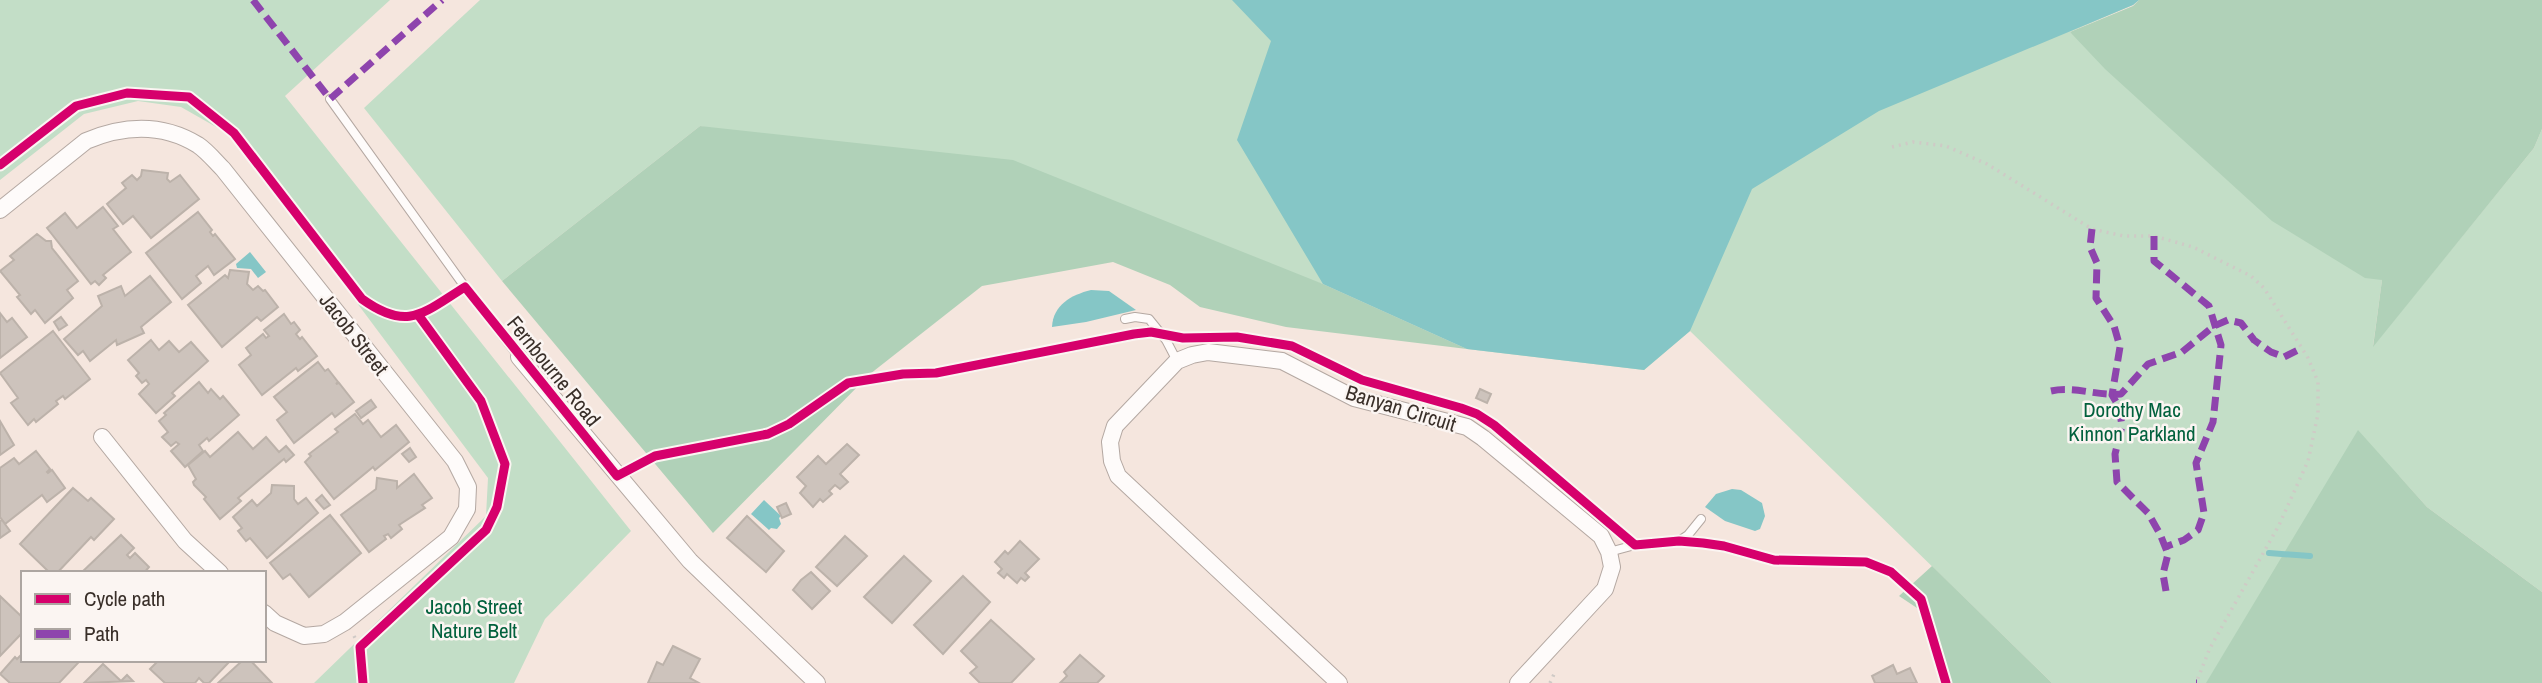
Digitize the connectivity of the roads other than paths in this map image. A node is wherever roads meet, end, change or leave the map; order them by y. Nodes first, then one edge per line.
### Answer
1 (330, 99) dead end
2 (0, 210) edge
3 (1125, 319) dead end
4 (519, 357) joint
5 (1177, 361) junction
6 (102, 437) dead end
7 (1701, 519) dead end
8 (1609, 552) junction
9 (218, 571) edge
10 (266, 615) edge
11 (817, 683) edge
12 (1339, 683) edge
13 (1518, 683) edge

1 - 4 lane, Fernbourne Road
2 - 10 street, Jacob Street
3 - 5 lane
4 - 11 street, Fernbourne Road
5 - 8 street, Banyan Circuit
5 - 12 street
6 - 9 street
7 - 8 lane
8 - 13 street

